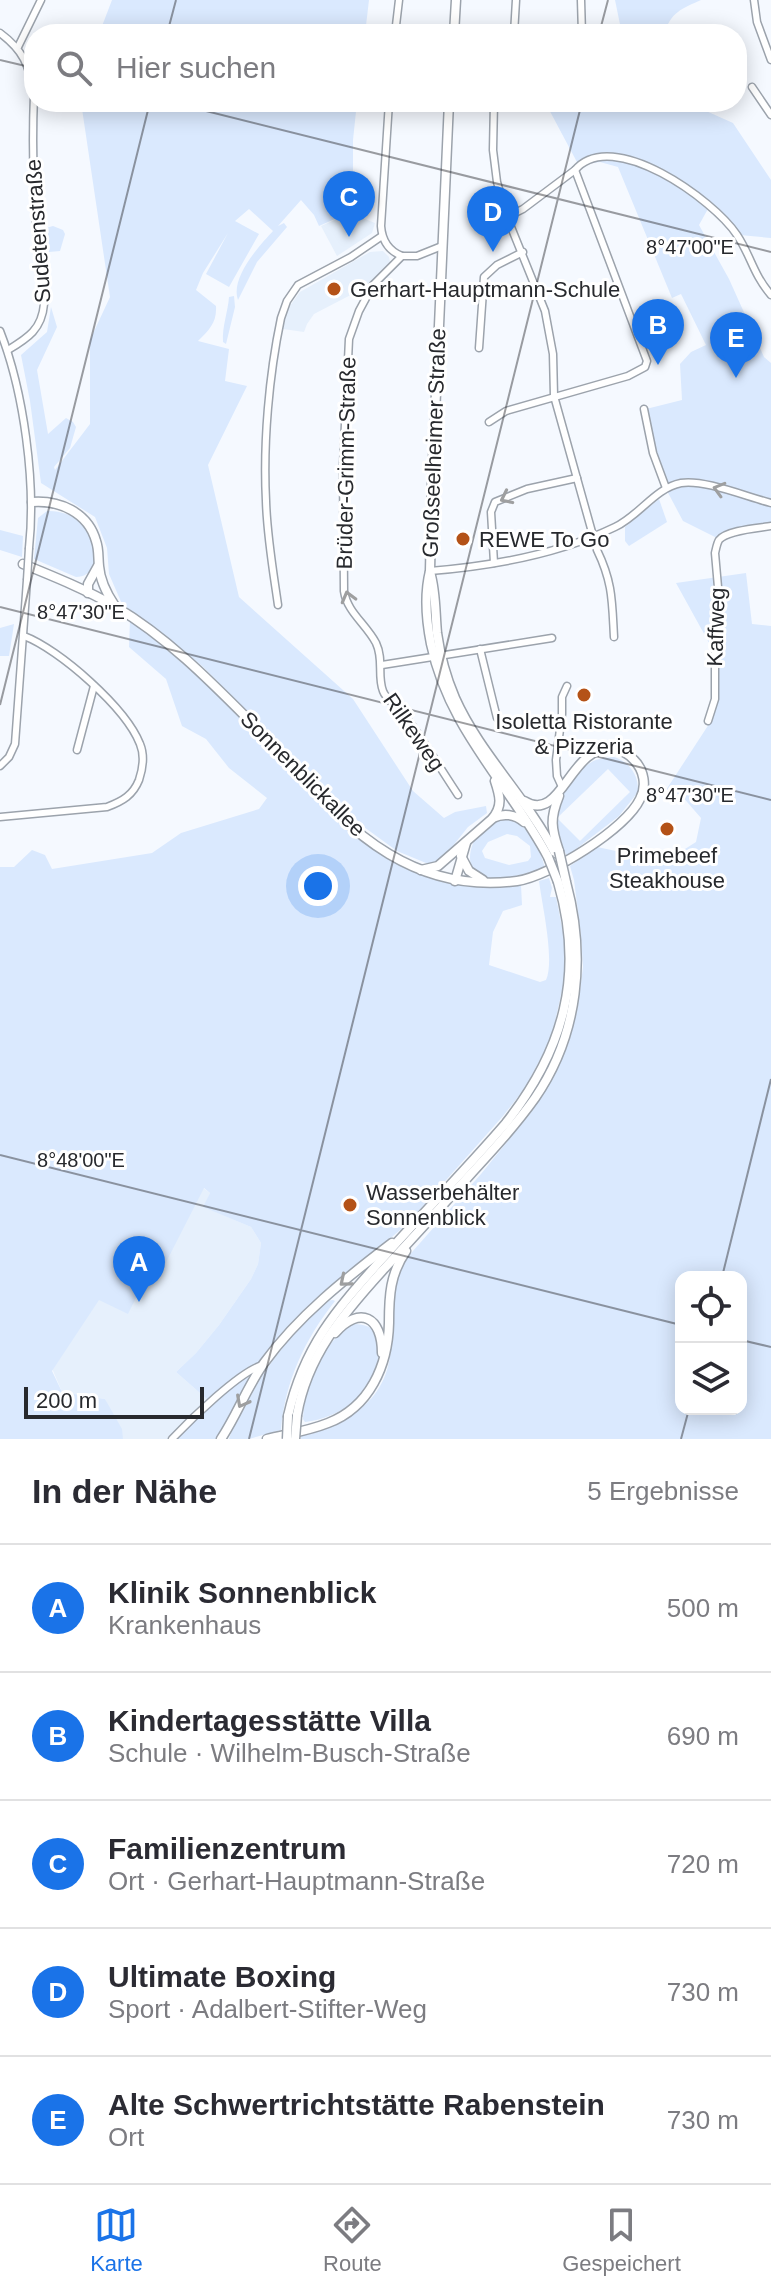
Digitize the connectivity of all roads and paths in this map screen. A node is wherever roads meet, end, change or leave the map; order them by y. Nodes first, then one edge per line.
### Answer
1 (41, 0) edge
2 (399, 0) edge
3 (456, 0) edge
4 (516, 0) edge
5 (581, 0) edge
6 (754, 0) edge
7 (29, 24) edge
8 (396, 24) edge
9 (455, 24) edge
10 (515, 24) edge
11 (582, 24) edge
12 (0, 33) edge
13 (24, 35) edge
14 (18, 47) junction
15 (24, 58) edge
16 (771, 60) edge
17 (752, 87) dead end
18 (33, 112) edge
19 (388, 112) edge
20 (449, 112) edge
21 (494, 112) edge
22 (771, 115) edge
23 (575, 170) junction
24 (507, 217) junction
25 (382, 236) junction
26 (442, 246) junction
27 (523, 252) junction
28 (402, 256) junction
29 (771, 295) edge
30 (0, 331) edge
31 (479, 348) dead end
32 (8, 350) junction
33 (554, 396) junction
34 (644, 409) dead end
35 (489, 422) dead end
36 (577, 478) junction
37 (666, 488) junction
38 (32, 502) junction
39 (771, 503) edge
40 (771, 526) edge
41 (593, 536) junction
42 (494, 563) junction
43 (23, 564) dead end
44 (99, 565) junction
45 (430, 571) junction
46 (101, 578) junction
47 (88, 593) junction
48 (278, 605) dead end
49 (115, 607) junction
50 (24, 636) junction
51 (614, 637) dead end
52 (552, 638) dead end
53 (480, 649) junction
54 (438, 657) junction
55 (382, 665) junction
56 (94, 686) junction
57 (567, 686) dead end
58 (497, 718) dead end
59 (708, 721) dead end
60 (77, 750) dead end
61 (0, 766) edge
62 (491, 768) junction
63 (562, 787) junction
64 (458, 795) dead end
65 (524, 801) junction
66 (0, 817) edge
67 (492, 819) junction
68 (536, 834) junction
69 (554, 853) junction
70 (457, 855) junction
71 (421, 870) junction
72 (450, 880) junction
73 (562, 882) junction
74 (487, 883) junction
75 (430, 1219) junction
76 (406, 1232) junction
77 (263, 1365) junction
78 (311, 1365) junction
79 (381, 1370) junction
80 (292, 1415) junction
81 (172, 1439) edge
82 (221, 1439) edge
83 (267, 1439) edge
84 (287, 1439) edge
85 (295, 1439) edge

1 - 7 street
2 - 8 street
3 - 9 main road
4 - 10 street
5 - 11 street
6 - 16 street
12 - 14 street
13 - 14 street
14 - 15 street, Sudetenstraße
17 - 22 street
18 - 32 street, Sudetenstraße
19 - 25 street
20 - 26 main road, Großseelheimer Straße
21 - 24 street
23 - 24 street
23 - 29 street
23 - 33 street
24 - 27 street
25 - 28 street
25 - 48 street
26 - 28 street
26 - 45 main road, Großseelheimer Straße
27 - 31 street
27 - 33 street
55 -> 28 street, Brüder-Grimm-Straße
30 - 32 street
32 - 38 street
33 - 35 street
33 - 36 street
34 - 37 street
36 - 41 street
36 -> 42 street
39 -> 37 street
37 - 41 street
38 - 44 main road
38 - 50 street, bridge
40 - 59 street, Kaffweg
41 - 42 street
41 - 51 street
42 - 45 street
43 - 47 main road, Sonnenblickallee
44 - 46 main road
44 - 47 main road
45 - 54 main road, Großseelheimer Straße
46 - 47 main road
46 - 49 main road
47 - 49 main road, Sonnenblickallee
49 - 71 main road, Sonnenblickallee
50 - 56 street
50 - 61 street
52 - 53 street
53 - 54 street
53 - 58 street
54 - 55 street
54 - 62 main road, Großseelheimer Straße
54 - 65 main road
55 - 64 street, Rilkeweg
56 - 60 street
56 - 66 street
57 - 63 street
62 - 67 main road
62 - 68 main road, Großseelheimer Straße
63 - 65 main road
63 - 69 main road
63 - 74 main road, Sonnenblickallee
65 - 69 main road
67 - 68 main road
67 - 70 main road
68 - 69 main road, Großseelheimer Straße
69 - 73 main road, bridge
70 - 71 main road
70 - 72 main road
70 - 74 main road
71 - 72 main road, Sonnenblickallee
72 - 74 main road, Sonnenblickallee
73 - 75 main road
73 - 76 main road
75 - 78 main road
75 - 79 main road
76 -> 77 main road
76 - 80 main road
77 - 81 street
77 -> 82 main road
78 - 79 main road
78 - 80 main road
79 - 83 main road
80 - 84 main road, bridge
80 - 85 main road, bridge

